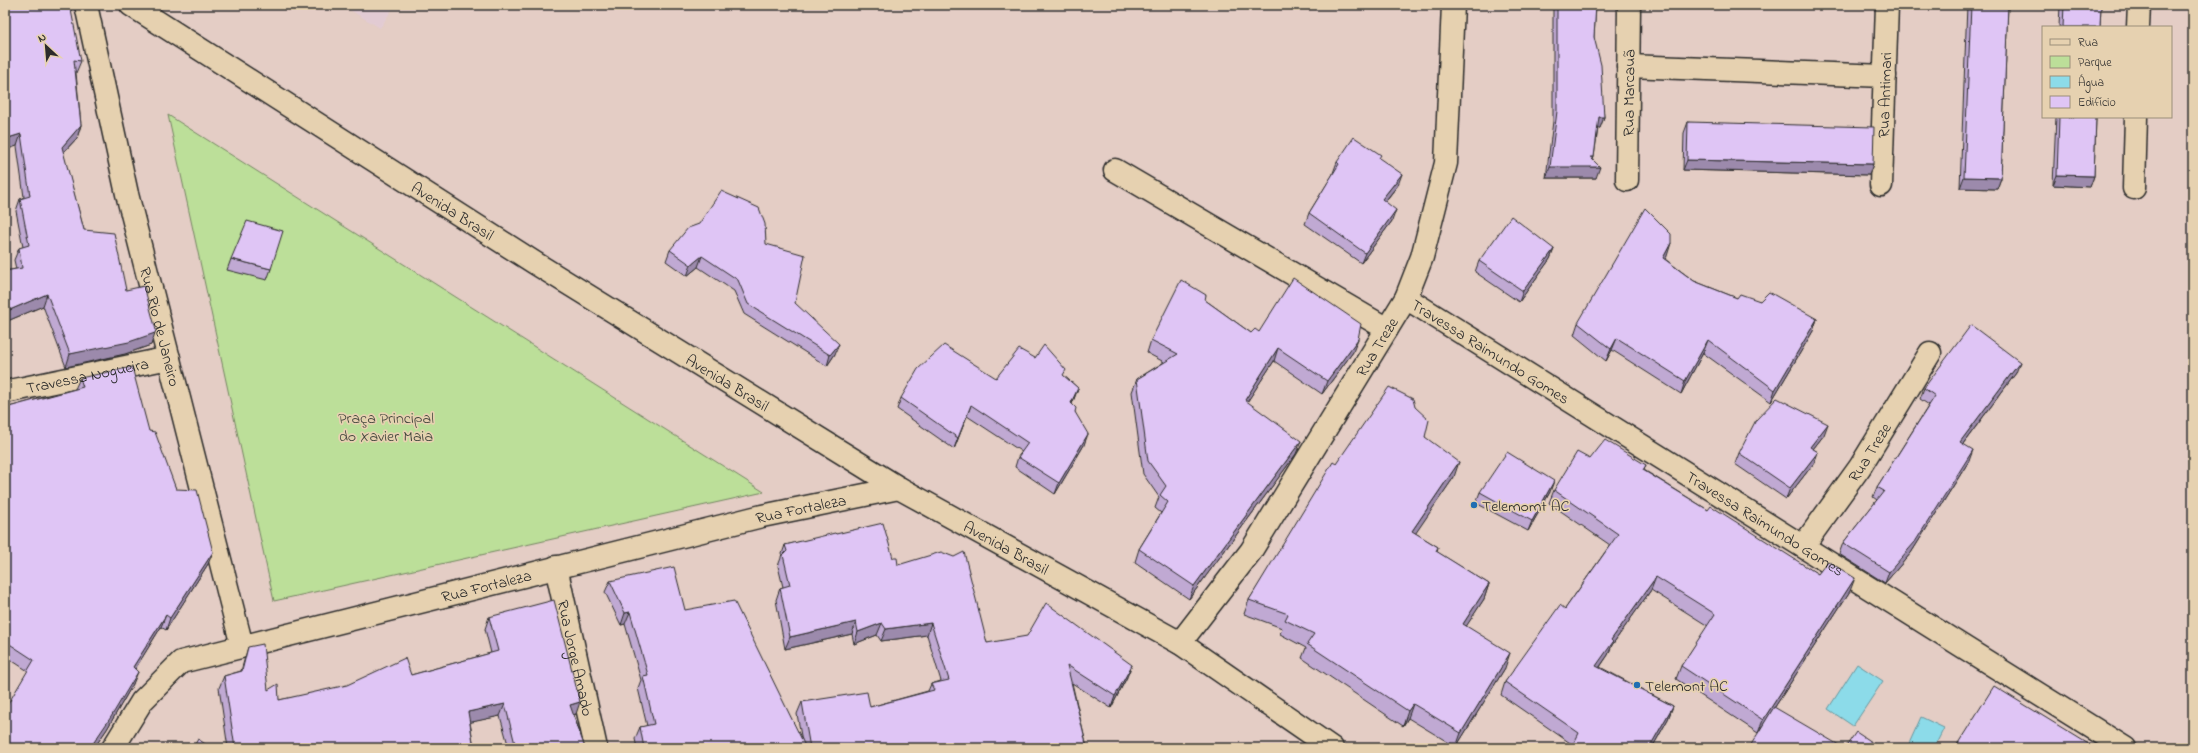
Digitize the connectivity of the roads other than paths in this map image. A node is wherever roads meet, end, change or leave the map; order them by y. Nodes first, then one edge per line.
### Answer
1 (86, 5) edge
2 (131, 5) edge
3 (1453, 5) edge
4 (1629, 5) edge
5 (1887, 5) edge
6 (2139, 5) edge
7 (2138, 26) edge
8 (1628, 66) junction
9 (1885, 76) junction
10 (2136, 118) edge
11 (1115, 170) dead end
12 (1627, 180) dead end
13 (1881, 185) dead end
14 (2134, 188) dead end
15 (1406, 298) junction
16 (1387, 329) junction
17 (1930, 353) dead end
18 (169, 358) junction
19 (5, 392) edge
20 (899, 488) junction
21 (1803, 546) junction
22 (556, 567) junction
23 (1180, 643) junction
24 (242, 646) junction
25 (1322, 746) edge
26 (113, 748) edge
27 (596, 748) edge
28 (2125, 748) edge

1 - 18 street, Rua Rio de Janeiro
2 - 20 street, Avenida Brasil
3 - 15 street, Rua Treze
4 - 8 street, Rua Marcauã
5 - 9 street, Rua Antimari
6 - 7 street
8 - 9 street
8 - 12 street, Rua Marcauã
9 - 13 street, Rua Antimari
10 - 14 street
11 - 16 street
15 - 16 street, Rua Treze
15 - 21 street, Travessa Raimundo Gomes
16 - 23 street, Rua Treze
17 - 21 street, Rua Treze
18 - 19 street, Travessa Nogueira
18 - 24 street, Rua Rio de Janeiro
20 - 22 street, Rua Fortaleza
20 - 23 street, Avenida Brasil
21 - 28 street, Travessa Raimundo Gomes
22 - 24 street, Rua Fortaleza
22 - 27 street, Rua Jorge Amado
23 - 25 street, Avenida Brasil
24 - 26 street, Rua Fortaleza

